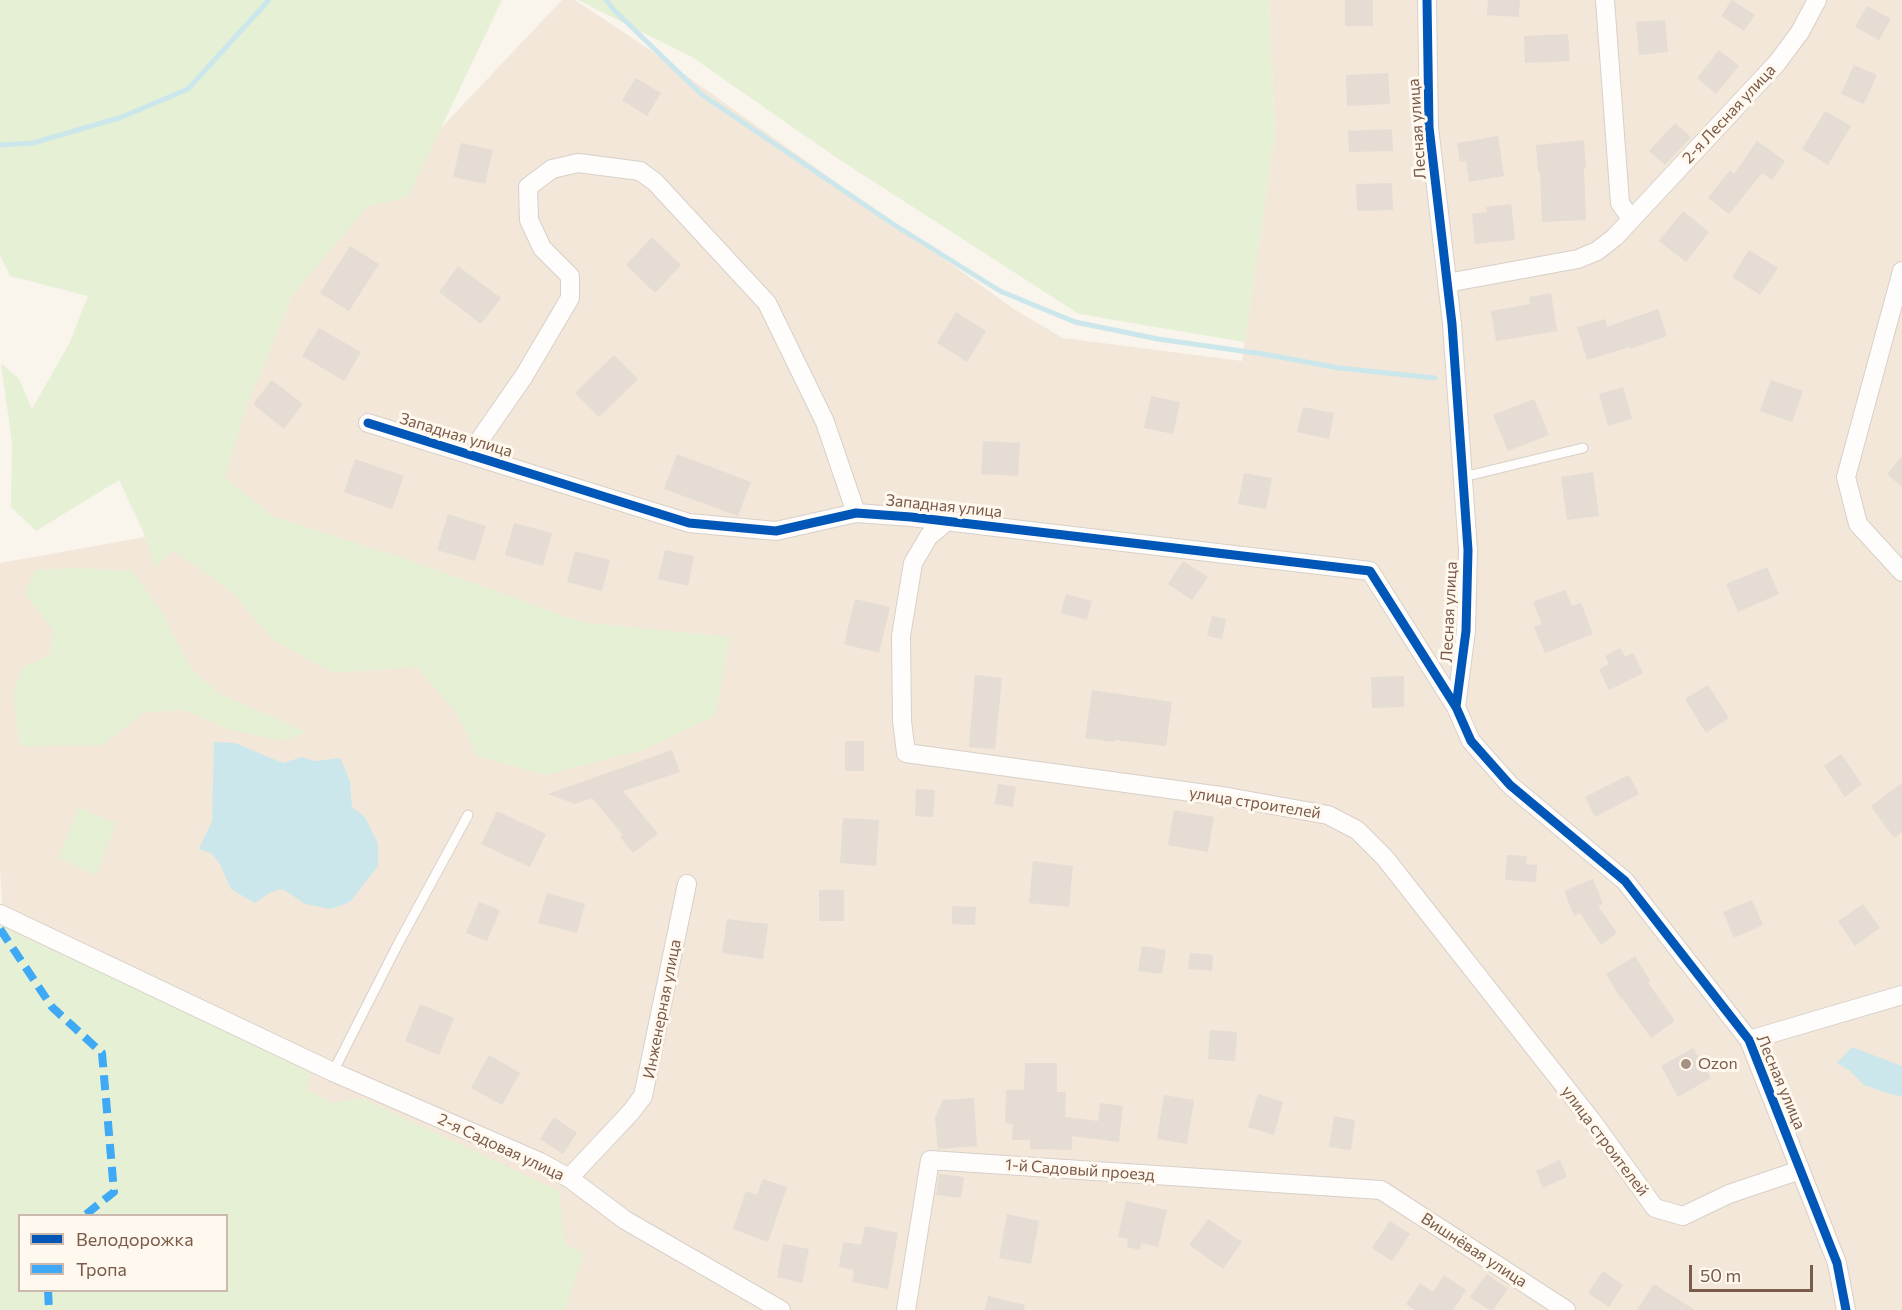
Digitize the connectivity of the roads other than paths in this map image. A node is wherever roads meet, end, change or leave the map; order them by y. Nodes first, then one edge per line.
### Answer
1 (1427, 0) edge
2 (1605, 0) edge
3 (1816, 0) edge
4 (1630, 219) junction
5 (1902, 270) edge
6 (1447, 283) junction
7 (368, 423) dead end
8 (1583, 448) dead end
9 (489, 461) junction
10 (1462, 477) junction
11 (856, 513) junction
12 (946, 521) junction
13 (1902, 572) edge
14 (1456, 707) junction
15 (468, 815) dead end
16 (687, 884) dead end
17 (0, 914) edge
18 (1902, 995) edge
19 (1749, 1040) junction
20 (333, 1072) junction
21 (1800, 1170) junction
22 (569, 1178) junction
23 (1381, 1190) joint
24 (781, 1310) edge
25 (906, 1310) edge
26 (1566, 1310) edge
27 (1846, 1310) edge

1 - 6 street, Лесная улица
2 - 4 street
3 - 4 street, 2-я Лесная улица
4 - 6 street, 2-я Лесная улица
5 - 13 street
6 - 10 street, Лесная улица
7 - 9 street, Западная улица
8 - 10 lane
9 - 11 street, Западная улица
9 - 11 street
10 - 14 street, Лесная улица
11 - 12 street, Западная улица
12 - 14 street, Западная улица
12 - 21 street, улица строителей
14 - 19 street, Лесная улица
15 - 20 lane
16 - 22 street, Инженерная улица
17 - 20 street, 2-я Садовая улица
18 - 19 street
19 - 21 street, Лесная улица
20 - 22 street, 2-я Садовая улица
21 - 27 street, Лесная улица
22 - 24 street, 2-я Садовая улица
23 - 25 street, 1-й Садовый проезд
23 - 26 street, Вишнёвая улица

